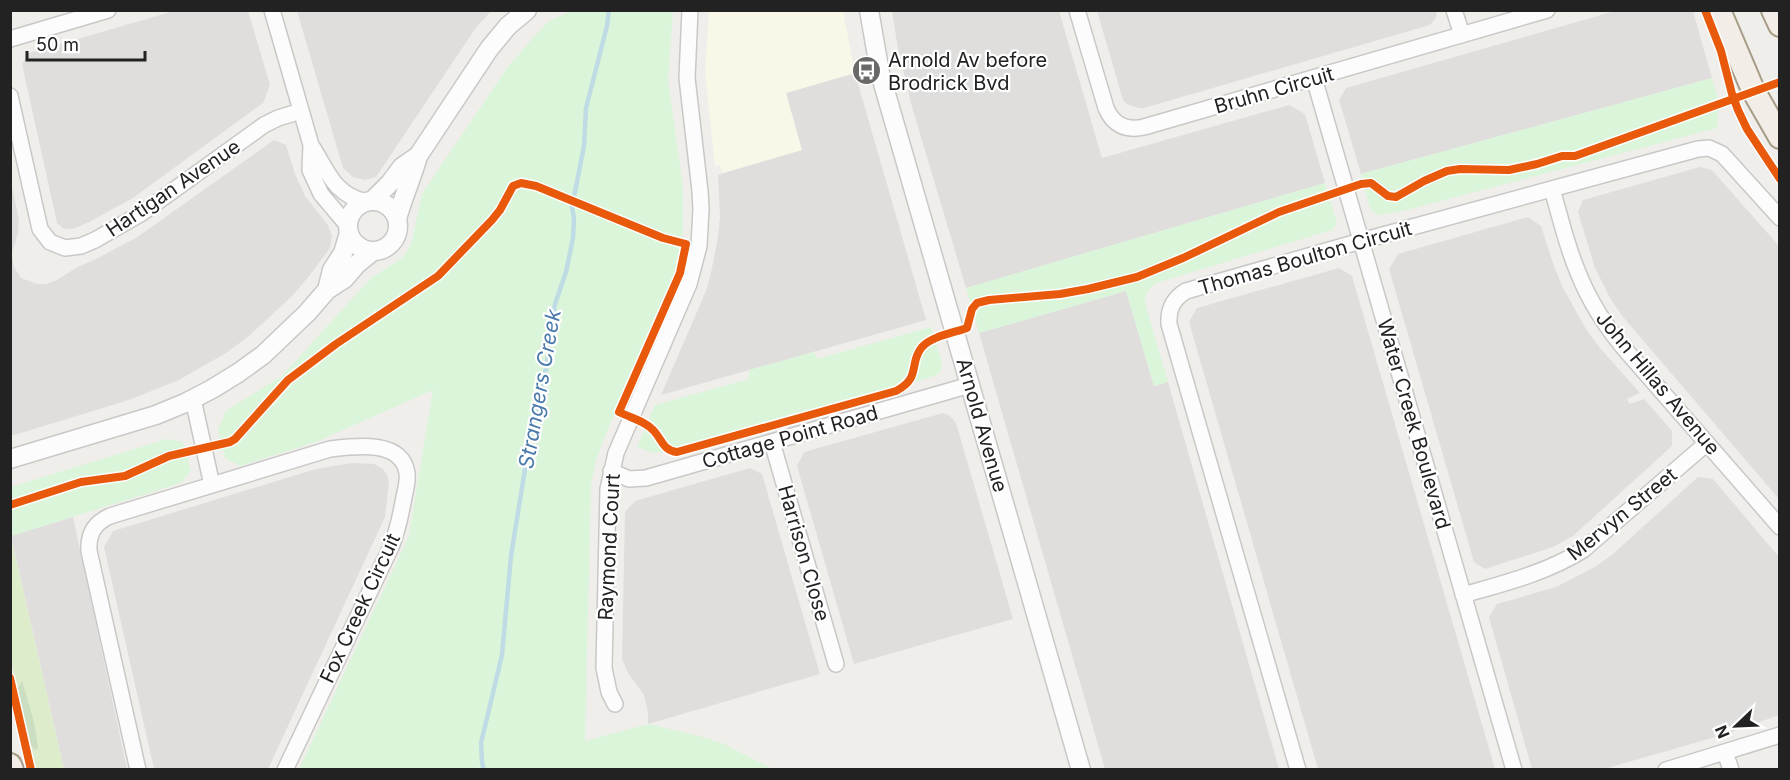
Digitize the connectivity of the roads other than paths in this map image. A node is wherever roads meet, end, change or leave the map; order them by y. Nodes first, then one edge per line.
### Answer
1 (108, 10) edge
2 (272, 10) edge
3 (527, 10) edge
4 (690, 10) edge
5 (869, 10) edge
6 (1077, 10) edge
7 (1454, 10) edge
8 (1547, 10) edge
9 (1719, 10) edge
10 (1773, 10) edge
11 (1779, 25) edge
12 (1462, 35) junction
13 (10, 39) edge
14 (1314, 78) junction
15 (10, 96) edge
16 (301, 111) junction
17 (1779, 137) edge
18 (311, 145) junction
19 (418, 156) junction
20 (1552, 189) junction
21 (369, 201) junction
22 (1779, 218) edge
23 (397, 219) junction
24 (348, 230) junction
25 (1361, 241) junction
26 (374, 251) junction
27 (327, 290) junction
28 (970, 385) junction
29 (193, 399) junction
30 (772, 442) junction
31 (1707, 443) junction
32 (10, 459) edge
33 (611, 471) junction
34 (212, 485) junction
35 (1779, 527) edge
36 (1463, 595) junction
37 (836, 664) dead end
38 (615, 704) dead end
39 (1779, 735) edge
40 (1725, 753) junction
41 (10, 765) edge
42 (12, 770) edge
43 (138, 770) edge
44 (285, 770) edge
45 (1081, 770) edge
46 (1298, 770) edge
47 (1514, 770) edge
48 (1666, 770) edge
49 (1731, 770) edge

1 - 13 street
2 - 16 street
3 - 19 street
4 - 33 street, Raymond Court
5 - 28 street, Arnold Avenue
6 - 14 street, Bruhn Circuit
7 - 12 street
8 - 12 street, Bruhn Circuit
9 - 17 main road
10 - 11 main road
12 - 14 street, Bruhn Circuit
14 - 25 street, Water Creek Boulevard
15 - 16 street, Hartigan Avenue
16 - 18 street
18 - 21 street
18 - 24 street
19 - 21 street
19 - 23 street
20 - 22 street, Thomas Boulton Circuit
20 - 25 street, Thomas Boulton Circuit
20 - 31 street, John Hillas Avenue
21 - 23 street
21 - 24 street
23 - 26 street
24 - 26 street
24 - 27 street
25 - 36 street, Water Creek Boulevard
25 - 46 street, Thomas Boulton Circuit
26 - 27 street
27 - 29 street
28 - 30 street, Cottage Point Road
28 - 45 street, Arnold Avenue
29 - 32 street
29 - 34 street
30 - 33 street, Cottage Point Road
30 - 37 street, Harrison Close
31 - 35 street, John Hillas Avenue
31 - 36 street, Mervyn Street
33 - 38 street, Raymond Court
34 - 43 street, Fox Creek Circuit
34 - 44 street, Fox Creek Circuit
36 - 47 street, Water Creek Boulevard
39 - 40 street
40 - 48 street
40 - 49 street
41 - 42 main road

